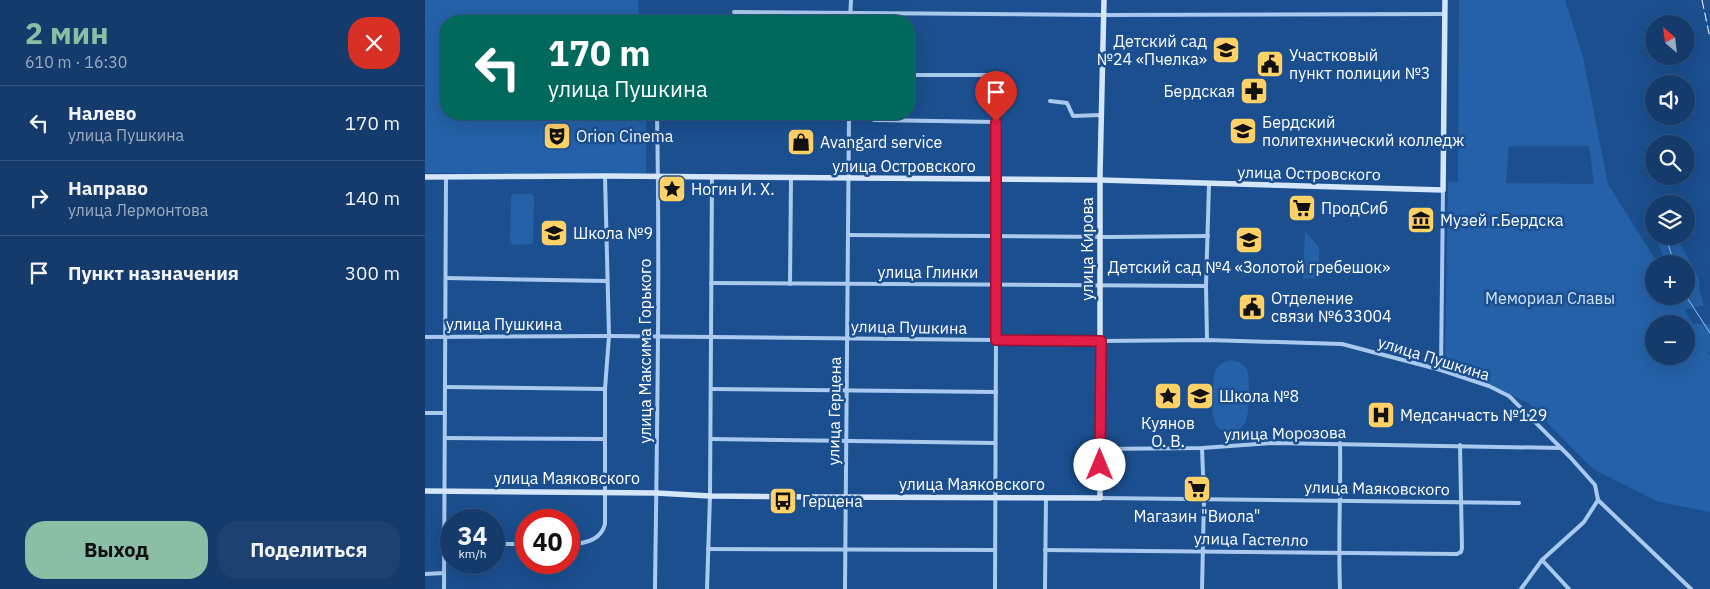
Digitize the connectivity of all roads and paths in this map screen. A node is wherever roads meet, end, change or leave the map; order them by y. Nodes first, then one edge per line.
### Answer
1 (851, 0) edge
2 (1104, 0) edge
3 (1445, 0) edge
4 (733, 12) dead end
5 (851, 12) junction
6 (1103, 14) junction
7 (1445, 14) junction
8 (851, 15) edge
9 (915, 74) edge
10 (1051, 101) dead end
11 (1101, 115) junction
12 (657, 120) edge
13 (849, 120) edge
14 (874, 120) dead end
15 (899, 121) joint
16 (996, 122) junction
17 (605, 176) junction
18 (425, 177) edge
19 (445, 177) junction
20 (659, 177) junction
21 (712, 178) junction
22 (791, 179) junction
23 (849, 179) junction
24 (996, 180) junction
25 (1100, 180) junction
26 (1209, 184) junction
27 (1443, 190) junction
28 (848, 235) junction
29 (996, 236) junction
30 (1207, 236) junction
31 (1100, 237) junction
32 (446, 278) junction
33 (607, 281) junction
34 (711, 283) junction
35 (790, 284) junction
36 (848, 284) junction
37 (996, 285) junction
38 (1101, 286) junction
39 (1206, 286) junction
40 (609, 336) junction
41 (425, 337) edge
42 (446, 337) junction
43 (658, 337) junction
44 (711, 337) junction
45 (847, 338) junction
46 (996, 340) junction
47 (1207, 340) junction
48 (1101, 341) junction
49 (1441, 370) junction
50 (445, 387) junction
51 (605, 389) junction
52 (711, 389) junction
53 (847, 391) junction
54 (996, 392) junction
55 (425, 413) edge
56 (445, 413) junction
57 (445, 438) junction
58 (605, 439) junction
59 (711, 439) junction
60 (846, 441) junction
61 (995, 443) junction
62 (1340, 444) junction
63 (1460, 445) junction
64 (1202, 448) junction
65 (1561, 448) junction
66 (1100, 449) junction
67 (425, 492) edge
68 (444, 492) junction
69 (604, 492) junction
70 (656, 493) junction
71 (710, 496) junction
72 (845, 497) junction
73 (995, 498) junction
74 (1046, 498) junction
75 (1100, 498) junction
76 (1204, 499) junction
77 (1598, 500) junction
78 (1341, 501) junction
79 (1461, 502) junction
80 (1519, 503) dead end
81 (444, 509) edge
82 (580, 543) edge
83 (708, 548) junction
84 (845, 550) junction
85 (995, 550) junction
86 (1045, 550) junction
87 (1203, 550) junction
88 (1338, 552) junction
89 (1542, 560) junction
90 (440, 573) edge
91 (425, 574) edge
92 (444, 574) edge
93 (444, 589) edge
94 (655, 589) edge
95 (707, 589) edge
96 (845, 589) edge
97 (995, 589) edge
98 (1045, 589) edge
99 (1202, 589) edge
100 (1340, 589) edge
101 (1521, 589) edge
102 (1569, 589) edge
103 (1691, 589) edge

1 - 5 street
2 - 6 street, улица Кирова
3 - 7 street
4 - 5 street
5 - 6 street
5 - 8 street
6 - 7 street
6 - 11 street, улица Кирова
7 - 27 street
9 - 16 street
10 - 11 street
11 - 25 street, улица Кирова
12 - 20 street, улица Максима Горького
13 - 23 street, улица Герцена
14 - 15 street
15 - 16 street
16 - 24 street
17 - 19 street, улица Островского
17 - 20 street, улица Островского
17 - 33 street
18 - 19 street, улица Островского
19 - 32 street
20 - 21 street, улица Островского
20 - 43 street, улица Максима Горького
21 - 22 street, улица Островского
21 - 34 street
22 - 23 street, улица Островского
22 - 35 street
23 - 24 street, улица Островского
23 - 28 street, улица Герцена
24 - 25 street, улица Островского
24 - 29 street
25 - 26 street, улица Островского
25 - 31 street, улица Кирова
26 - 27 street, улица Островского
26 - 30 street
27 - 49 street
28 - 29 street
28 - 36 street, улица Герцена
29 - 31 street
29 - 37 street
30 - 31 street
30 - 39 street
31 - 38 street, улица Кирова
32 - 33 street
32 - 42 street
33 - 40 street
34 - 35 street, улица Глинки
34 - 44 street
35 - 36 street, улица Глинки
36 - 37 street, улица Глинки
36 - 45 street, улица Герцена
37 - 38 street, улица Глинки
37 - 46 street
38 - 39 street, улица Глинки
38 - 48 street, улица Кирова
39 - 47 street
40 - 42 street, улица Пушкина
40 - 43 street, улица Пушкина
40 - 51 street
41 - 42 street, улица Пушкина
42 - 50 street
43 - 44 street, улица Пушкина
43 - 70 street, улица Максима Горького
44 - 45 street, улица Пушкина
44 - 52 street
45 - 46 street, улица Пушкина
45 - 53 street, улица Герцена
46 - 48 street, улица Пушкина
46 - 54 street
47 - 48 street, улица Пушкина
47 - 49 street, улица Пушкина
48 - 66 street, улица Кирова
49 - 65 street, улица Пушкина
50 - 51 street
50 - 56 street
51 - 58 street
52 - 53 street
52 - 59 street
53 - 54 street
53 - 60 street, улица Герцена
54 - 61 street
55 - 56 street
56 - 57 street
57 - 58 street
57 - 68 street
58 - 69 street
59 - 60 street
59 - 71 street
60 - 61 street
60 - 72 street, улица Герцена
61 - 73 street
62 - 63 street, улица Морозова
62 - 64 street, улица Морозова
62 - 78 street
63 - 65 street, улица Морозова
63 - 79 street
64 - 66 street, улица Морозова
64 - 76 street
65 - 77 street, улица Пушкина
66 - 75 street, улица Кирова
67 - 68 street, улица Маяковского
68 - 69 street, улица Маяковского
68 - 81 street
69 - 70 street, улица Маяковского
69 - 82 street
70 - 71 street, улица Маяковского
70 - 94 street, улица Максима Горького
71 - 72 street, улица Маяковского
71 - 83 street
72 - 73 street, улица Маяковского
72 - 84 street, улица Герцена
73 - 74 street, улица Маяковского
73 - 85 street
74 - 75 street, улица Маяковского
74 - 86 street
75 - 76 street, улица Маяковского
76 - 78 street, улица Маяковского
76 - 87 street
77 - 89 street
77 - 103 street
78 - 79 street, улица Маяковского
78 - 88 street
79 - 80 street, улица Маяковского
79 - 88 street, улица Гастелло
83 - 84 street
83 - 95 street
84 - 85 street
84 - 96 street, улица Герцена
85 - 97 street
86 - 87 street, улица Гастелло
86 - 98 street
87 - 88 street, улица Гастелло
87 - 99 street
88 - 100 street
89 - 101 street
89 - 102 street
90 - 91 street
92 - 93 street

